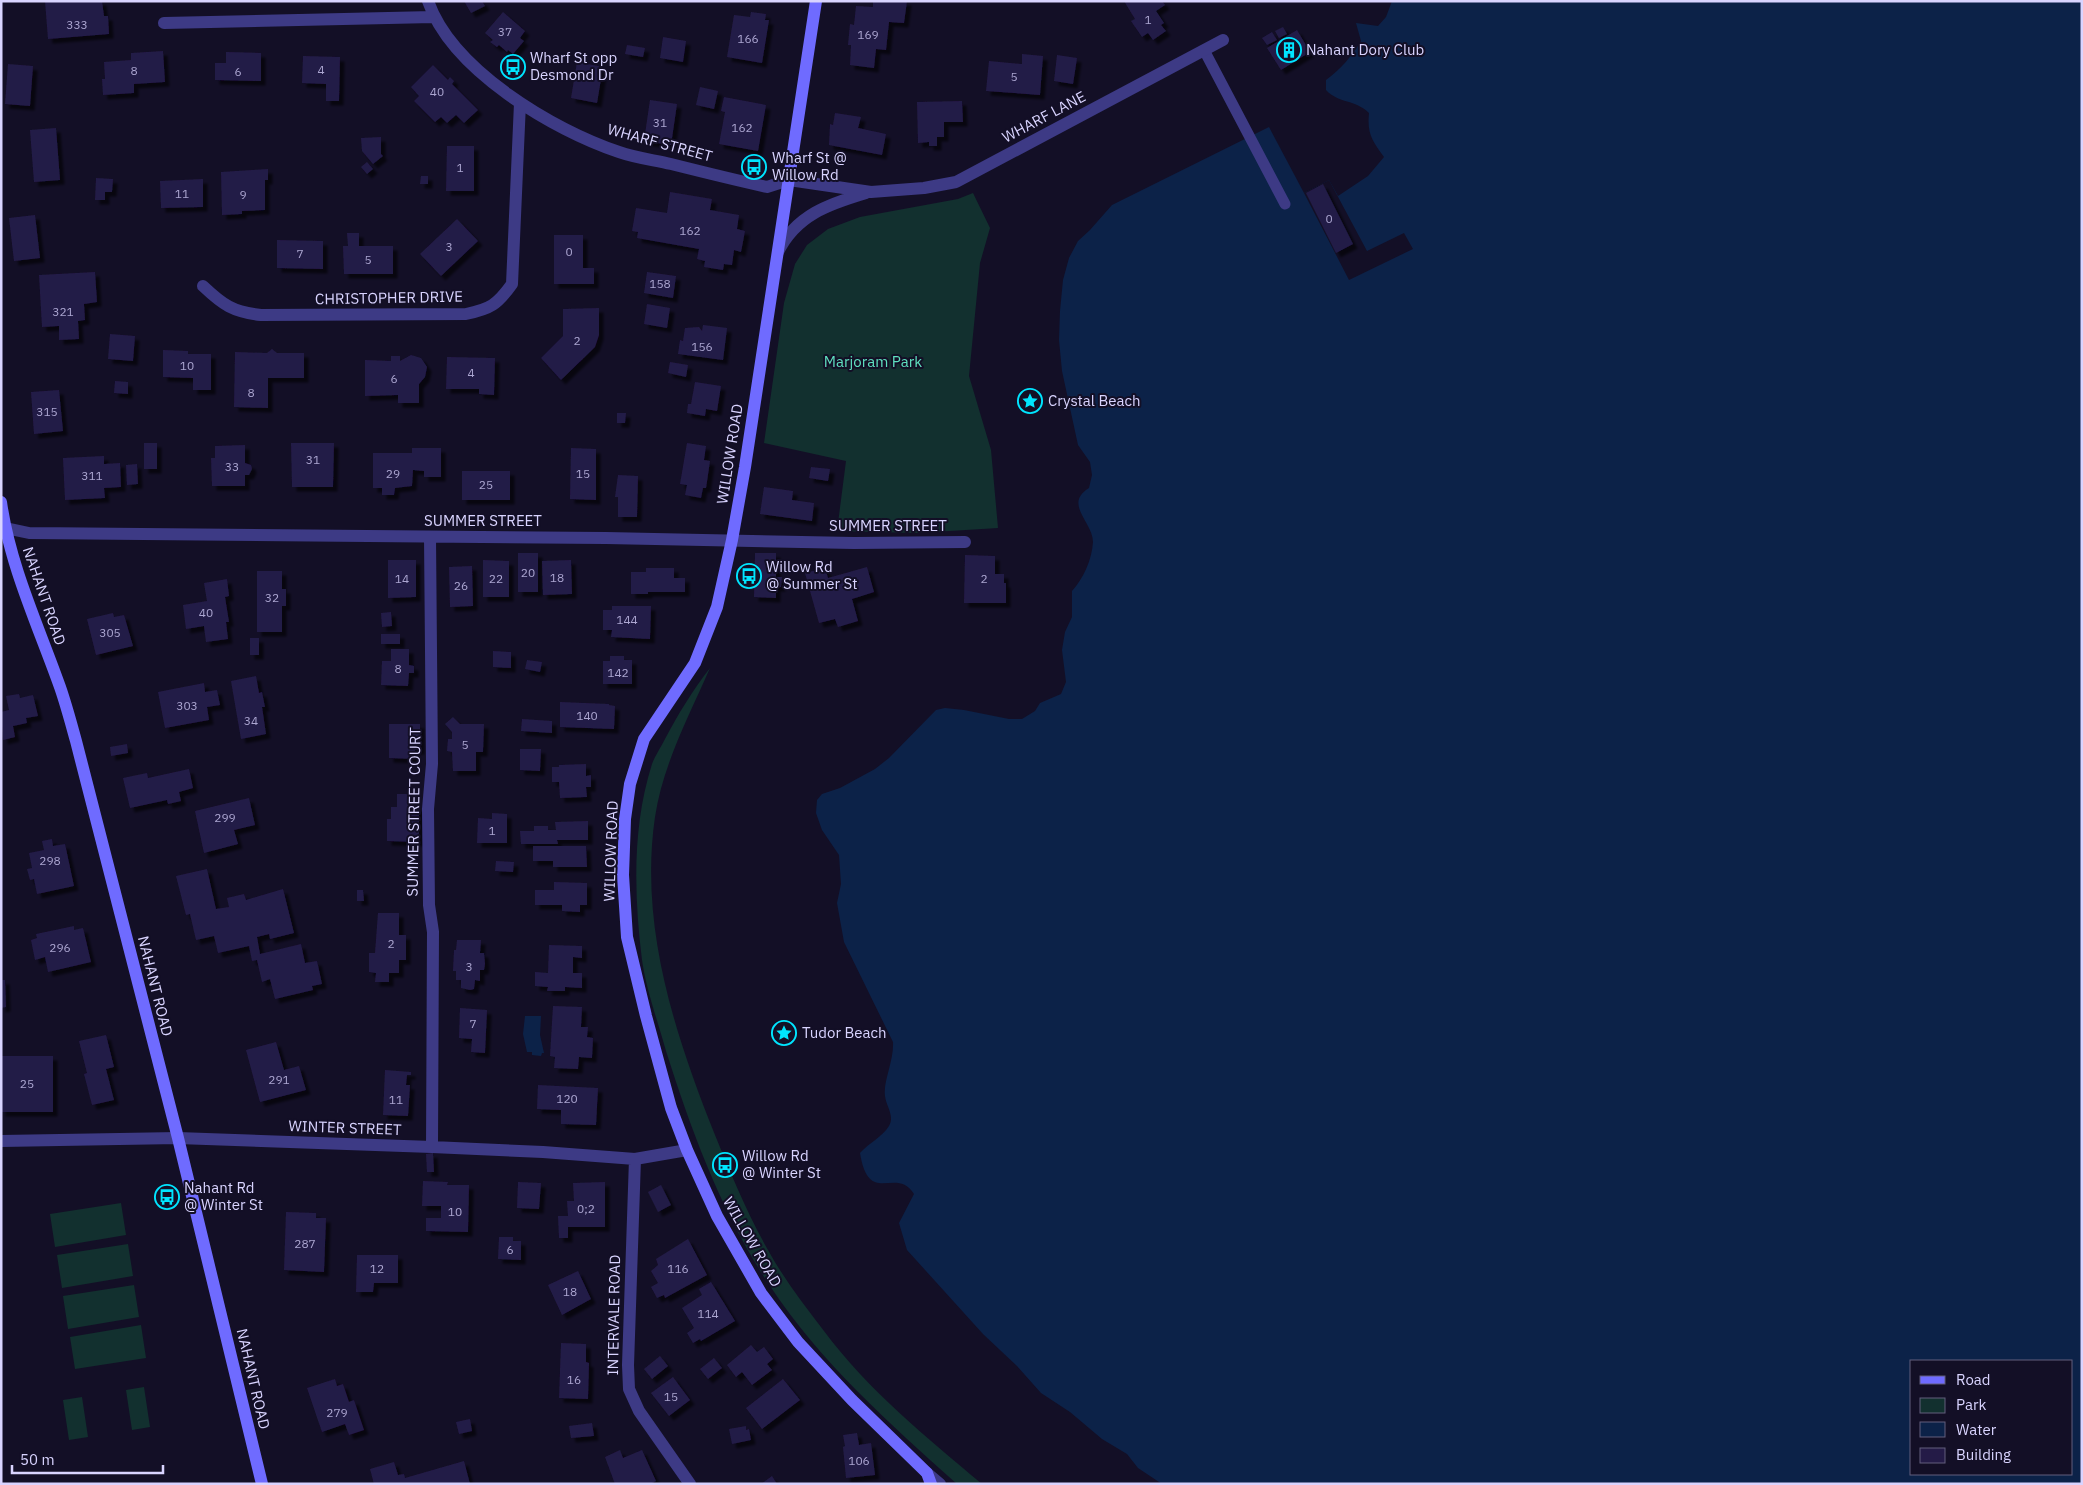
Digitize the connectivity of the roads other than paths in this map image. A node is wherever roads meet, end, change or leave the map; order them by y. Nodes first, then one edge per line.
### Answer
1 (428, 1) edge
2 (816, 1) edge
3 (433, 17) junction
4 (164, 23) dead end
5 (1223, 40) dead end
6 (1204, 50) junction
7 (520, 104) junction
8 (789, 180) junction
9 (871, 192) junction
10 (1286, 204) dead end
11 (777, 254) junction
12 (203, 286) dead end
13 (1, 502) edge
14 (3, 527) edge
15 (430, 537) junction
16 (732, 540) junction
17 (965, 542) dead end
18 (178, 1138) junction
19 (1, 1141) edge
20 (432, 1147) junction
21 (687, 1150) junction
22 (635, 1159) junction
23 (929, 1478) edge
24 (262, 1484) edge
25 (690, 1484) edge
26 (940, 1484) edge

1 - 3 street, WHARF STREET
2 - 8 main road, WILLOW ROAD
3 - 4 street
3 - 7 street, WHARF STREET
5 - 6 street, WHARF LANE
6 - 9 street, WHARF LANE
6 - 10 lane
7 - 8 street, WHARF STREET
7 - 12 street, CHRISTOPHER DRIVE
8 - 9 street, WHARF LANE
8 - 11 main road, WILLOW ROAD
9 - 11 street, WHARF LANE
11 - 16 main road, WILLOW ROAD
13 - 14 main road, NAHANT ROAD
14 - 15 street, SUMMER STREET
14 - 18 main road, NAHANT ROAD
15 - 16 street, SUMMER STREET
15 - 20 street, SUMMER STREET COURT
16 - 17 street, SUMMER STREET
16 - 21 main road, WILLOW ROAD
18 - 19 street, WINTER STREET
18 - 20 street, WINTER STREET
18 - 24 main road, NAHANT ROAD
20 - 22 street, WINTER STREET
21 - 22 street, WINTER STREET
21 - 23 main road, WILLOW ROAD
22 - 25 street, INTERVALE ROAD
23 - 26 street, WILLOW ROAD

